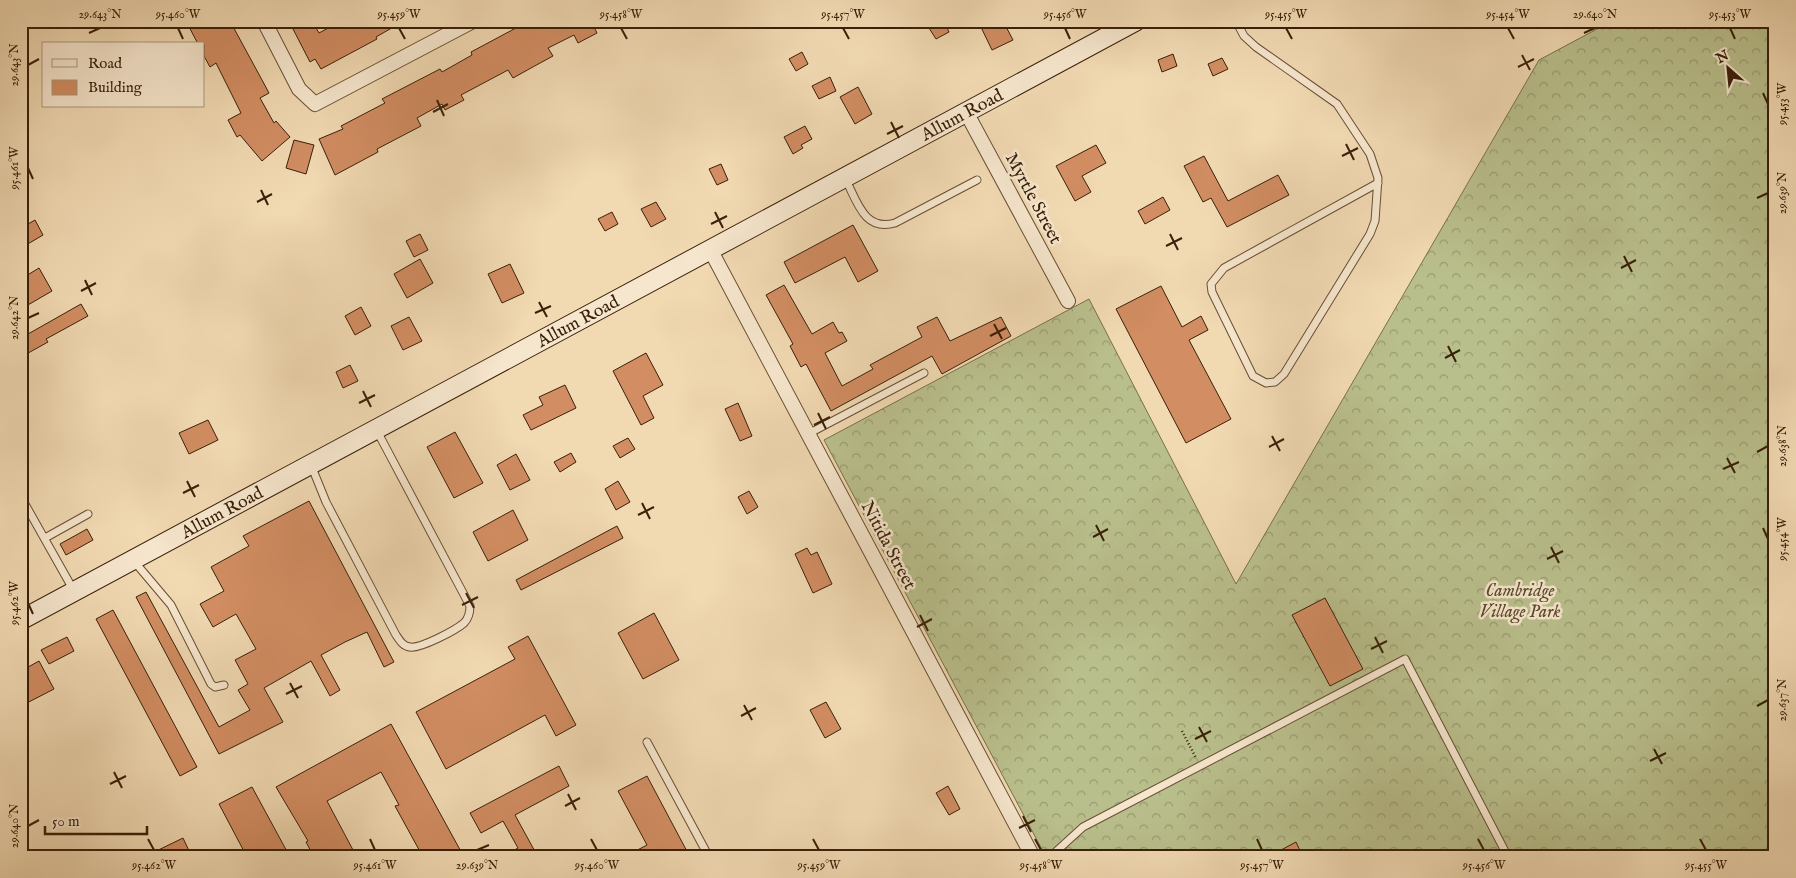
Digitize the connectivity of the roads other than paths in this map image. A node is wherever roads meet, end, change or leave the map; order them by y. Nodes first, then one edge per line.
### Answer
1 (264, 21) edge
2 (473, 21) edge
3 (1136, 21) edge
4 (1236, 21) edge
5 (966, 112) junction
6 (845, 178) junction
7 (977, 180) dead end
8 (1378, 183) junction
9 (711, 251) junction
10 (1068, 301) dead end
11 (924, 373) dead end
12 (376, 430) junction
13 (808, 434) junction
14 (310, 465) junction
15 (21, 496) edge
16 (88, 514) dead end
17 (44, 538) junction
18 (133, 560) junction
19 (74, 591) junction
20 (21, 620) edge
21 (224, 685) dead end
22 (647, 742) dead end
23 (709, 857) edge
24 (1033, 857) edge
25 (1050, 857) edge
26 (1508, 857) edge

1 - 2 street
3 - 5 street, Allum Road
4 - 8 lane
5 - 6 street, Allum Road
5 - 10 street, Myrtle Street
6 - 7 lane
6 - 9 street, Allum Road
8 - 8 lane
9 - 12 street, Allum Road
9 - 13 street, Nitida Street
11 - 13 lane
12 - 14 street, Allum Road
12 - 14 lane
13 - 24 street, Nitida Street
14 - 18 street, Allum Road
15 - 17 lane
16 - 17 lane
17 - 19 lane
18 - 19 street, Allum Road
18 - 21 lane
19 - 20 street, Allum Road
22 - 23 lane
25 - 26 lane

